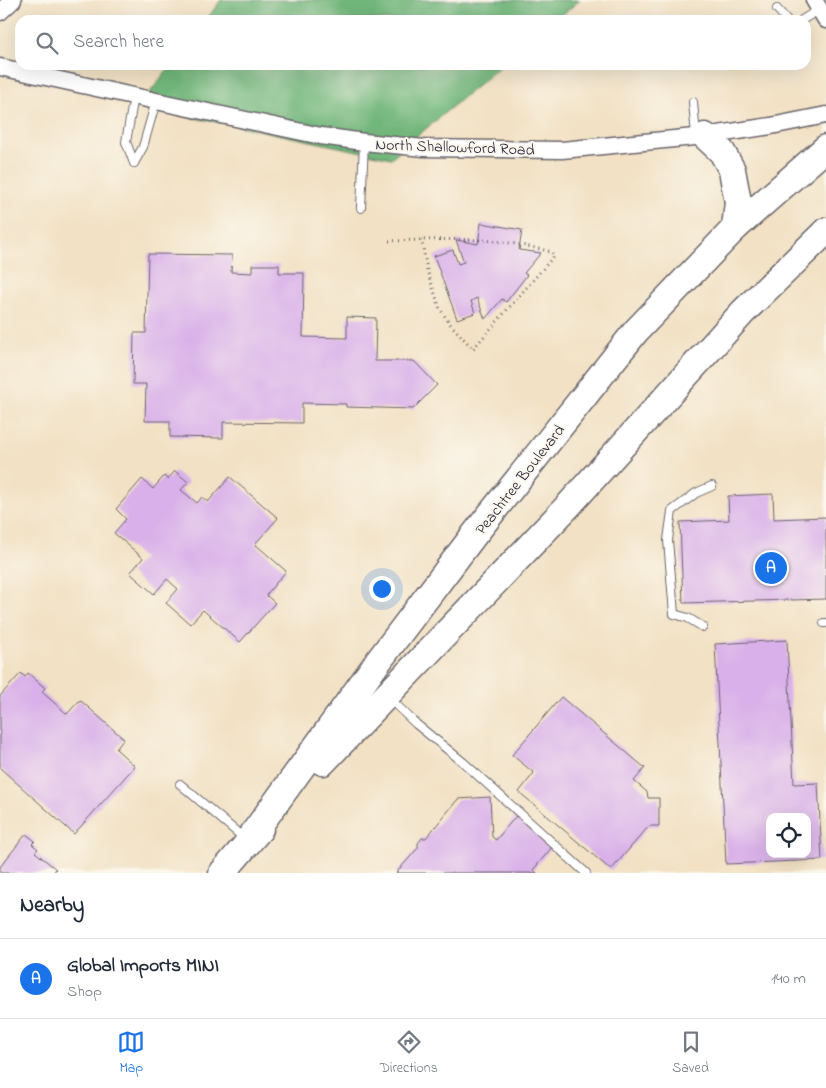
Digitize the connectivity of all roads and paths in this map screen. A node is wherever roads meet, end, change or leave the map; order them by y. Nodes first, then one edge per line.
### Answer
1 (13, 0) edge
2 (777, 9) dead end
3 (0, 12) edge
4 (782, 15) edge
5 (0, 66) edge
6 (15, 69) edge
7 (18, 70) edge
8 (134, 96) junction
9 (156, 101) junction
10 (693, 102) dead end
11 (826, 115) edge
12 (700, 136) junction
13 (364, 142) junction
14 (826, 148) edge
15 (361, 208) dead end
16 (735, 228) junction
17 (826, 231) edge
18 (421, 240) junction
19 (389, 241) dead end
20 (814, 252) edge
21 (712, 486) dead end
22 (704, 627) dead end
23 (386, 695) junction
24 (180, 784) dead end
25 (248, 842) junction
26 (222, 873) edge
27 (586, 873) edge

1 - 3 street
2 - 4 lane
5 - 6 street, North Shallowford Road
7 - 8 street, North Shallowford Road
8 - 9 street, North Shallowford Road
8 - 9 lane
9 - 13 street, North Shallowford Road
10 - 12 lane
11 - 12 street, North Shallowford Road
12 - 13 street, North Shallowford Road
12 - 16 highway
13 - 15 lane
14 - 16 highway, Peachtree Boulevard
16 - 25 highway, Peachtree Boulevard
17 - 20 highway, Peachtree Boulevard
18 - 18 path
18 - 19 path
20 - 23 highway, Peachtree Boulevard
21 - 22 lane
23 - 25 highway, Peachtree Boulevard
23 - 27 lane
24 - 25 lane
25 - 26 highway, Peachtree Boulevard

